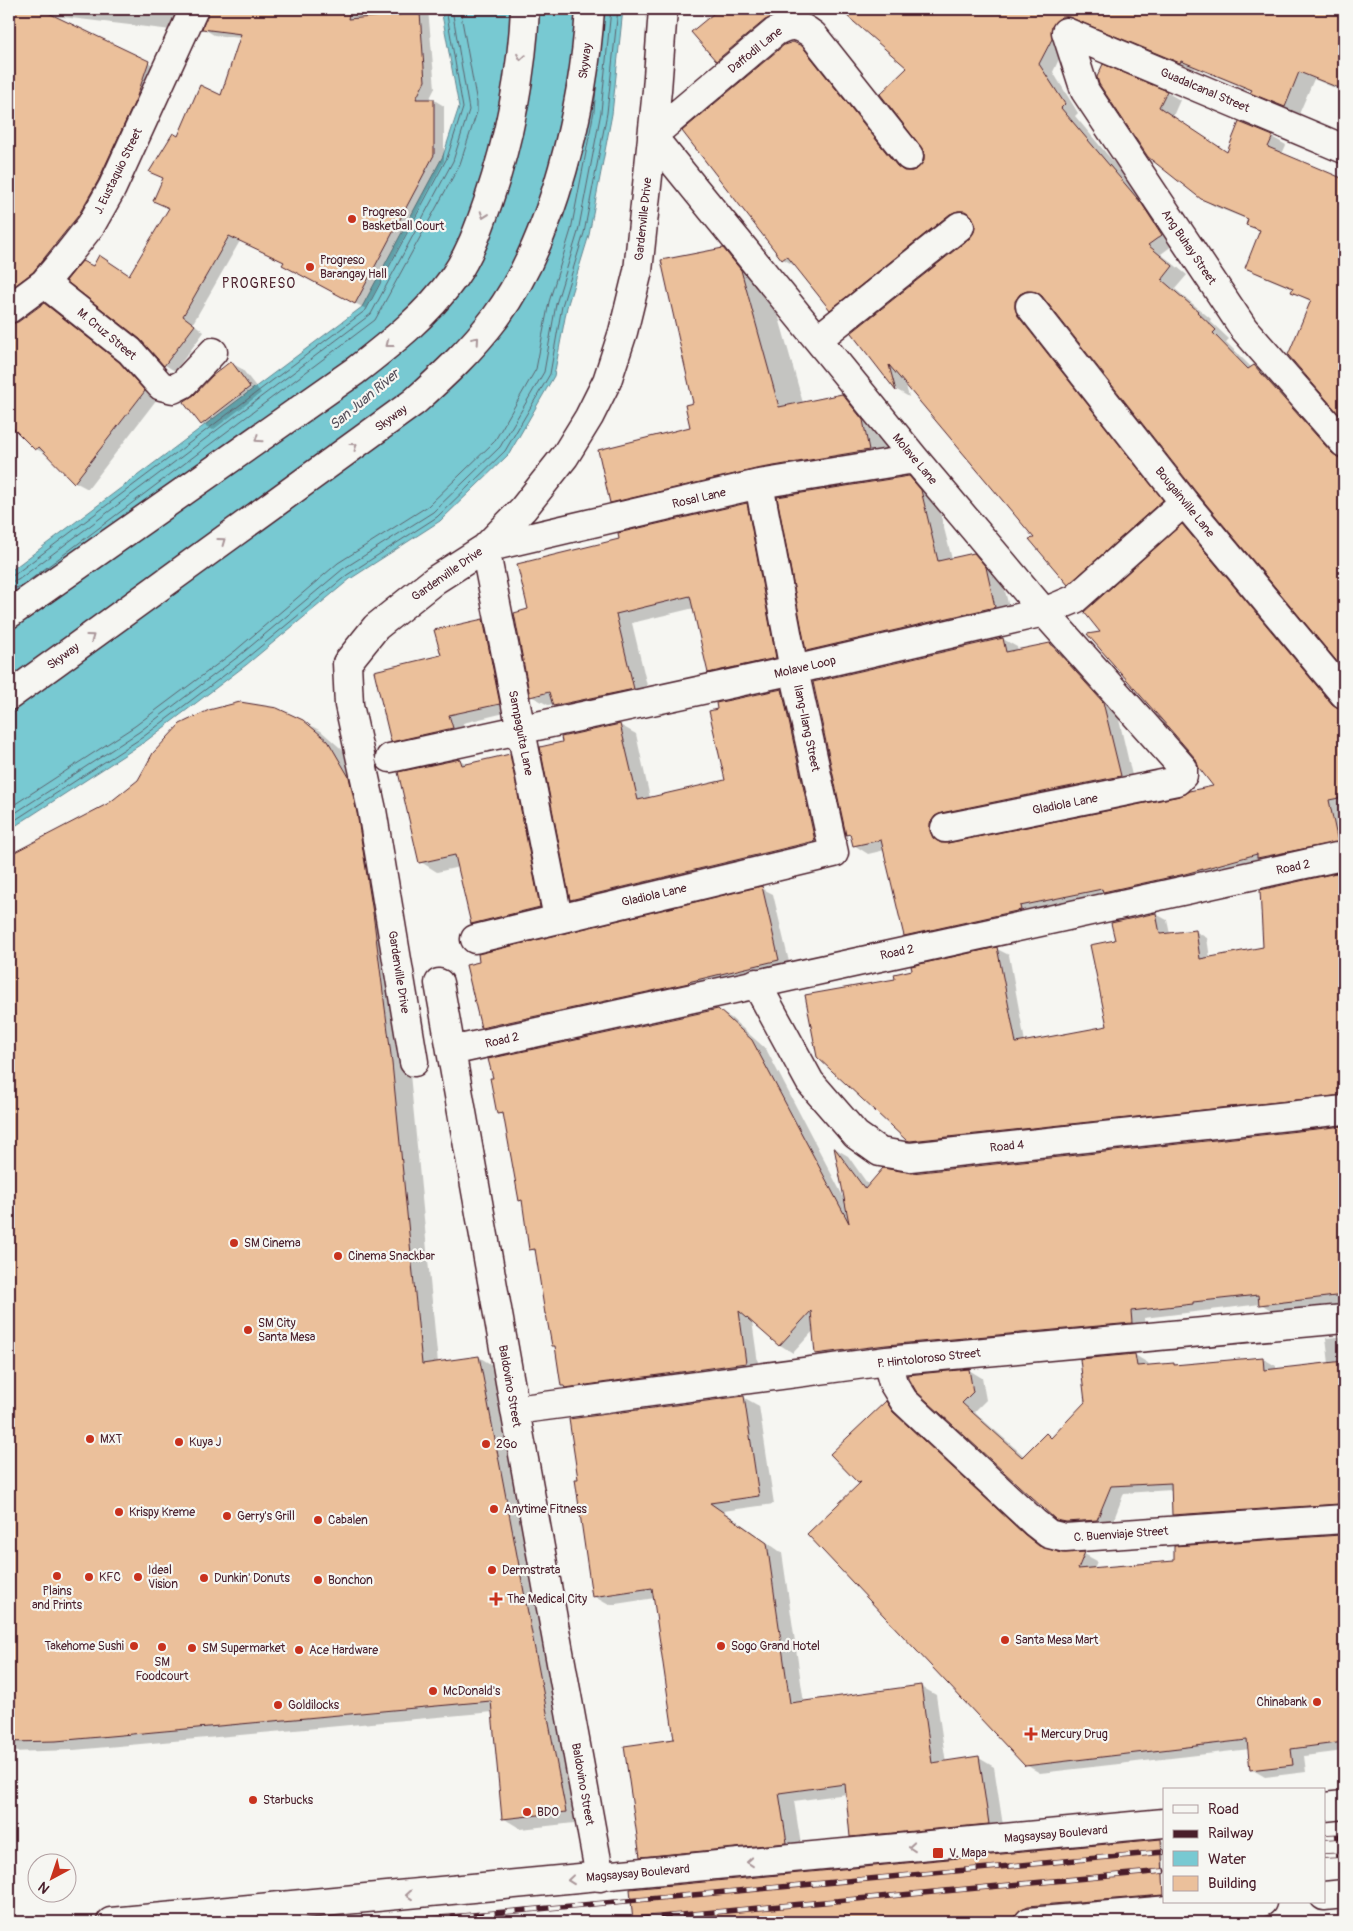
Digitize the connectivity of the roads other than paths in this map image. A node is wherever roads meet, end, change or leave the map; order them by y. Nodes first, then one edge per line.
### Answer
1 (194, 9) edge
2 (525, 9) edge
3 (590, 9) edge
4 (663, 9) edge
5 (1066, 32) joint
6 (652, 136) junction
7 (1344, 149) edge
8 (909, 156) dead end
9 (960, 226) dead end
10 (44, 283) junction
11 (1030, 306) dead end
12 (9, 309) edge
13 (818, 340) junction
14 (213, 352) dead end
15 (1344, 443) edge
16 (915, 459) junction
17 (759, 484) junction
18 (1184, 502) junction
19 (485, 548) junction
20 (1044, 612) junction
21 (9, 614) edge
22 (794, 670) junction
23 (1344, 694) edge
24 (9, 696) edge
25 (521, 730) junction
26 (390, 758) dead end
27 (1183, 776) joint
28 (945, 828) dead end
29 (834, 853) joint
30 (1344, 859) edge
31 (558, 918) junction
32 (475, 939) dead end
33 (439, 983) dead end
34 (756, 983) junction
35 (451, 1051) junction
36 (414, 1062) dead end
37 (1344, 1110) edge
38 (1344, 1319) edge
39 (887, 1361) junction
40 (514, 1410) junction
41 (1344, 1519) edge
42 (1344, 1805) edge
43 (1326, 1807) edge
44 (1163, 1823) edge
45 (600, 1877) junction
46 (1344, 1894) edge
47 (1326, 1896) edge
48 (1239, 1904) edge
49 (111, 1922) edge
50 (1029, 1922) edge

1 - 10 main road, J. Eustaquio Street
2 -> 21 main road
24 -> 3 main road, Skyway
4 - 6 main road, Gardenville Drive
5 - 7 main road, Guadalcanal Street
5 - 15 main road, Ang Buhay Street
6 - 8 main road, Daffodil Lane
6 - 13 main road, Molave Lane
6 - 19 main road, Gardenville Drive
9 - 13 main road
10 - 12 main road, J. Eustaquio Street
10 - 14 main road, M. Cruz Street
11 - 18 main road, Bougainville Lane
13 - 16 main road, Molave Lane
16 - 17 main road, Rosal Lane
16 - 20 main road, Molave Lane
17 - 19 main road, Rosal Lane
17 - 22 main road, Ilang-Ilang Street
18 - 20 main road, Molave Loop
18 - 23 main road, Bougainville Lane
19 - 25 main road, Sampaguita Lane
19 - 36 main road, Gardenville Drive
20 - 22 main road, Molave Loop
20 - 27 main road, Molave Lane
22 - 25 main road, Molave Loop
22 - 29 main road, Ilang-Ilang Street
25 - 26 main road, Molave Loop
25 - 31 main road, Sampaguita Lane
27 - 28 main road, Gladiola Lane
29 - 31 main road, Gladiola Lane
30 - 34 main road, Road 2
31 - 32 main road, Gladiola Lane
33 - 35 main road, Baldovino Street
34 - 35 main road, Road 2
34 - 37 main road, Road 4
35 - 40 main road, Baldovino Street
38 - 39 main road, P. Hintoloroso Street
39 - 40 main road, P. Hintoloroso Street
39 - 41 main road, C. Buenviaje Street
40 - 45 main road, Baldovino Street
42 - 43 main road
44 -> 45 main road, Magsaysay Boulevard
45 -> 49 main road, Magsaysay Boulevard
46 - 47 main road
48 - 50 main road

